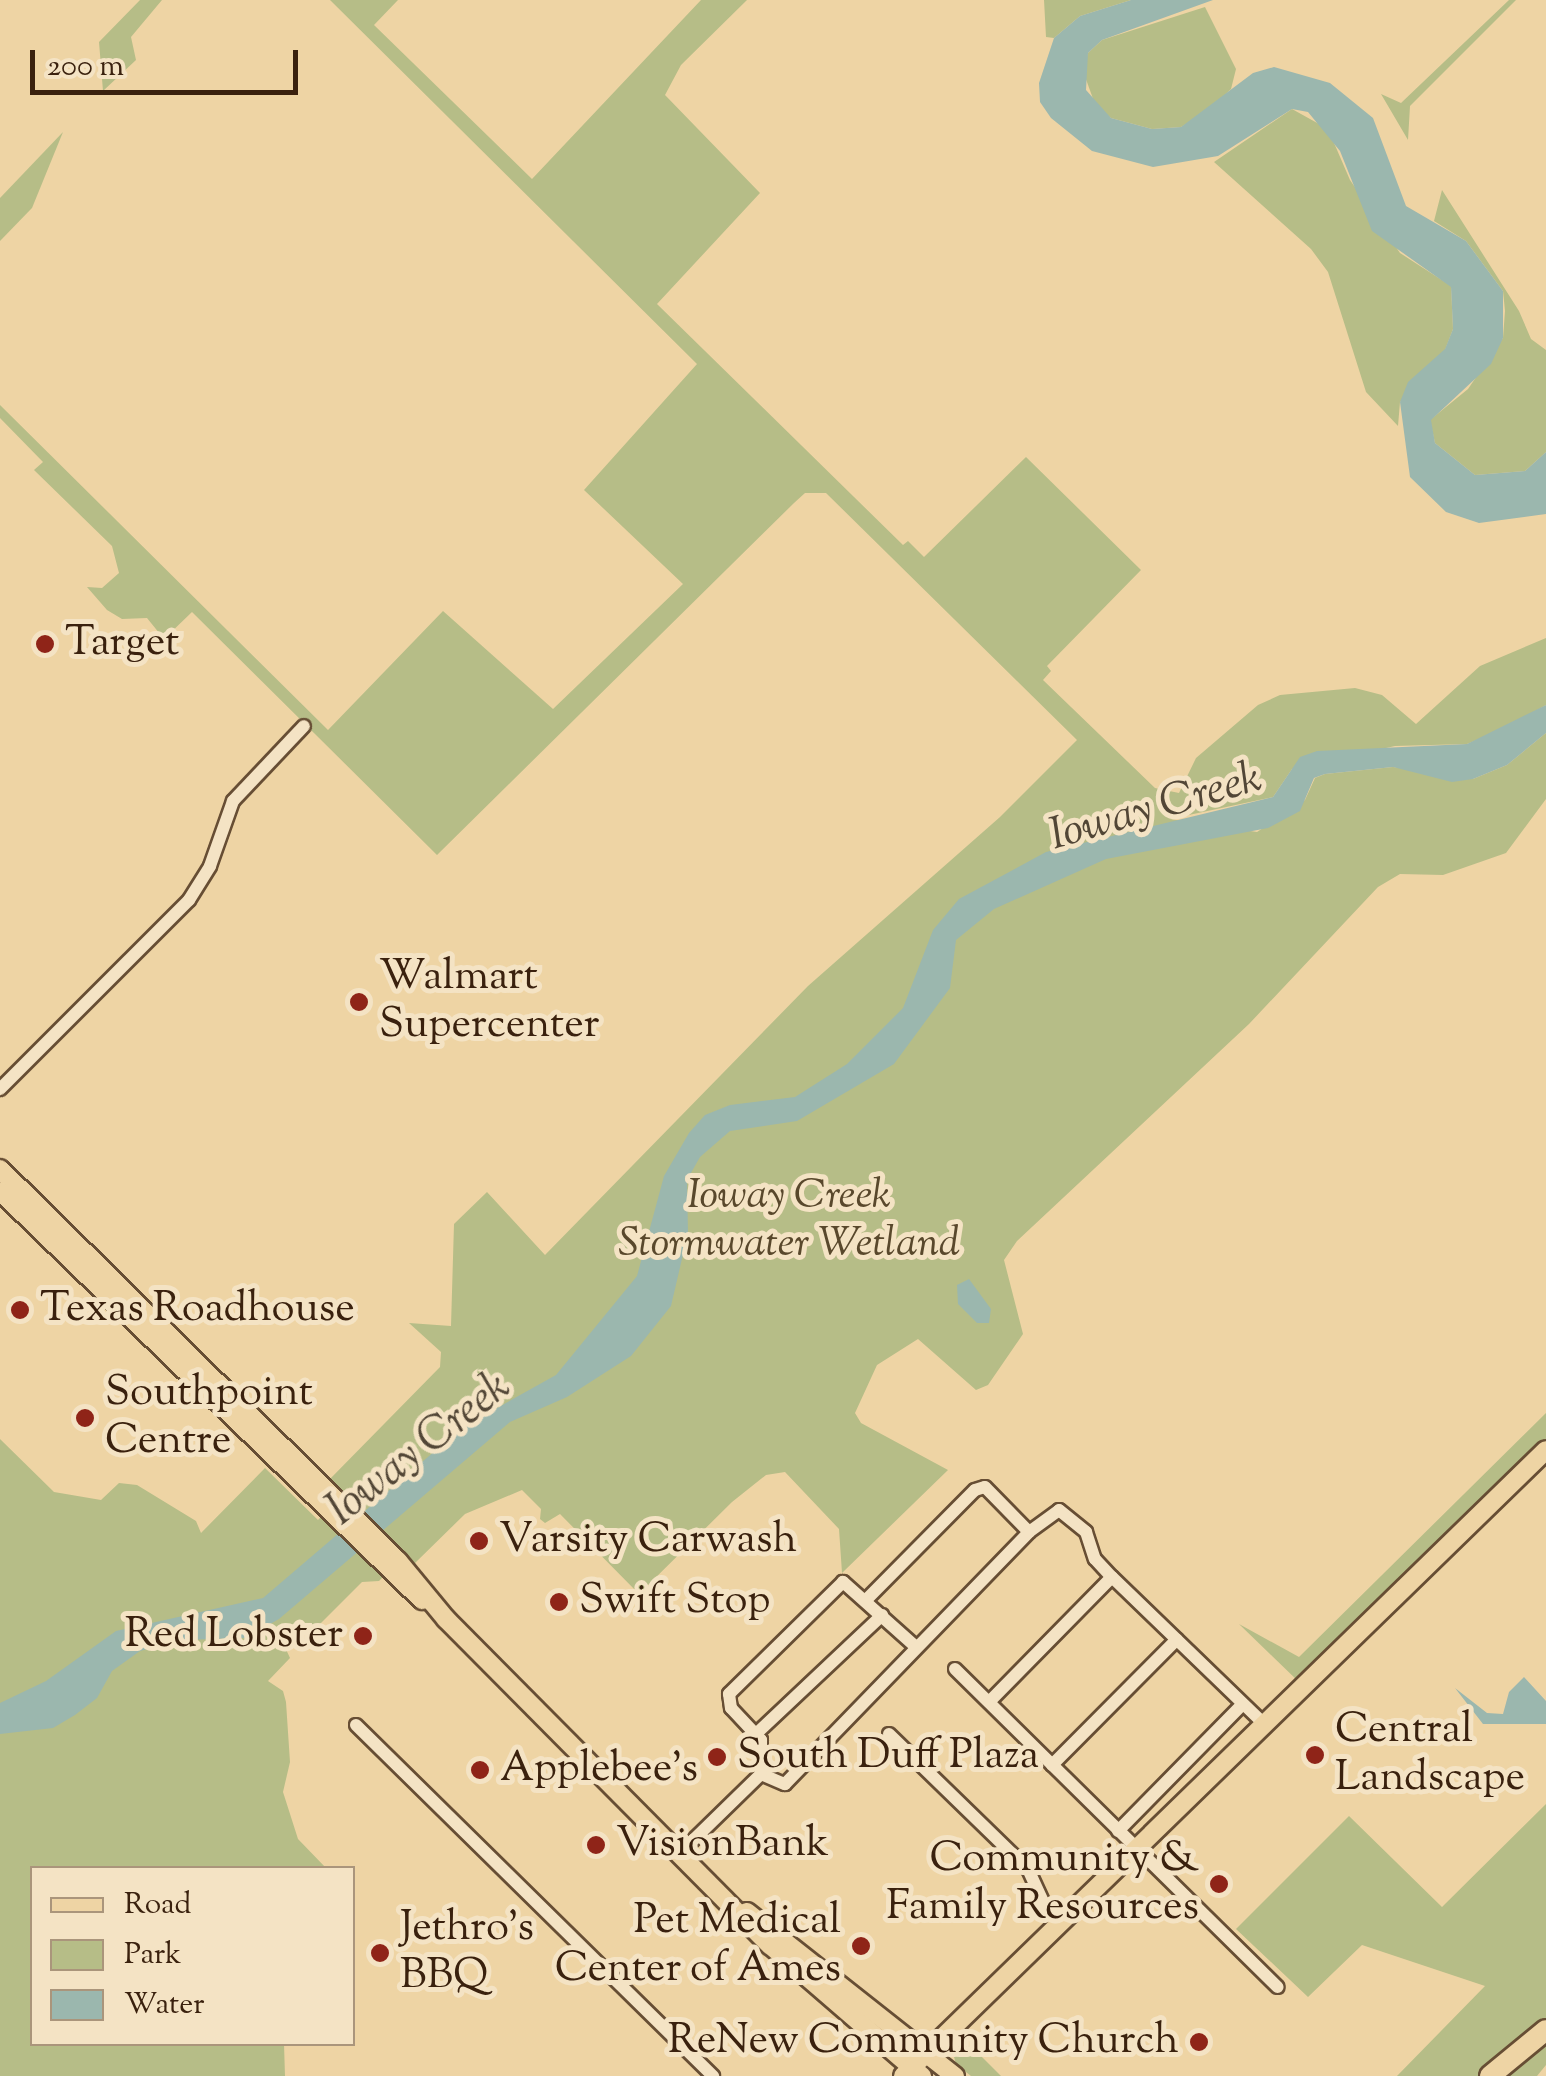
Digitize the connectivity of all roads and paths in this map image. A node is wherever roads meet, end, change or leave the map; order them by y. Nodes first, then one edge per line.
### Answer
1 (304, 726) dead end
2 (0, 1089) edge
3 (0, 1169) edge
4 (0, 1191) edge
5 (1546, 1450) edge
6 (332, 1506) junction
7 (1029, 1532) junction
8 (1112, 1577) junction
9 (866, 1599) junction
10 (882, 1615) junction
11 (1177, 1639) junction
12 (916, 1647) junction
13 (955, 1669) dead end
14 (989, 1702) junction
15 (1242, 1704) junction
16 (356, 1725) dead end
17 (1265, 1725) junction
18 (757, 1733) junction
19 (889, 1734) dead end
20 (1052, 1765) junction
21 (762, 1774) junction
22 (1118, 1831) junction
23 (1138, 1850) junction
24 (682, 1851) junction
25 (734, 1904) junction
26 (1062, 1924) junction
27 (1277, 1987) dead end
28 (1546, 2030) edge
29 (930, 2055) junction
30 (913, 2074) edge
31 (713, 2076) edge
32 (937, 2076) edge
33 (955, 2076) edge
34 (1490, 2076) edge

1 - 2 street
3 - 6 main road
4 - 6 main road
5 - 17 main road
6 - 24 main road
7 - 8 street
7 - 9 street
7 - 12 street
8 - 11 street
8 - 14 street
9 - 10 street
9 - 18 street
10 - 12 street
10 - 18 street
11 - 15 street
11 - 20 street
12 - 21 street
13 - 14 street
14 - 20 street
15 - 17 street
15 - 22 street
16 - 31 street
17 - 23 main road
18 - 21 street
19 - 26 street
20 - 22 street
21 - 24 street
22 - 23 street
23 - 26 main road
23 - 27 street
24 - 25 main road
25 - 29 main road
25 - 30 main road
26 - 29 main road
28 - 34 highway
29 - 30 main road
29 - 33 main road
30 - 32 main road

